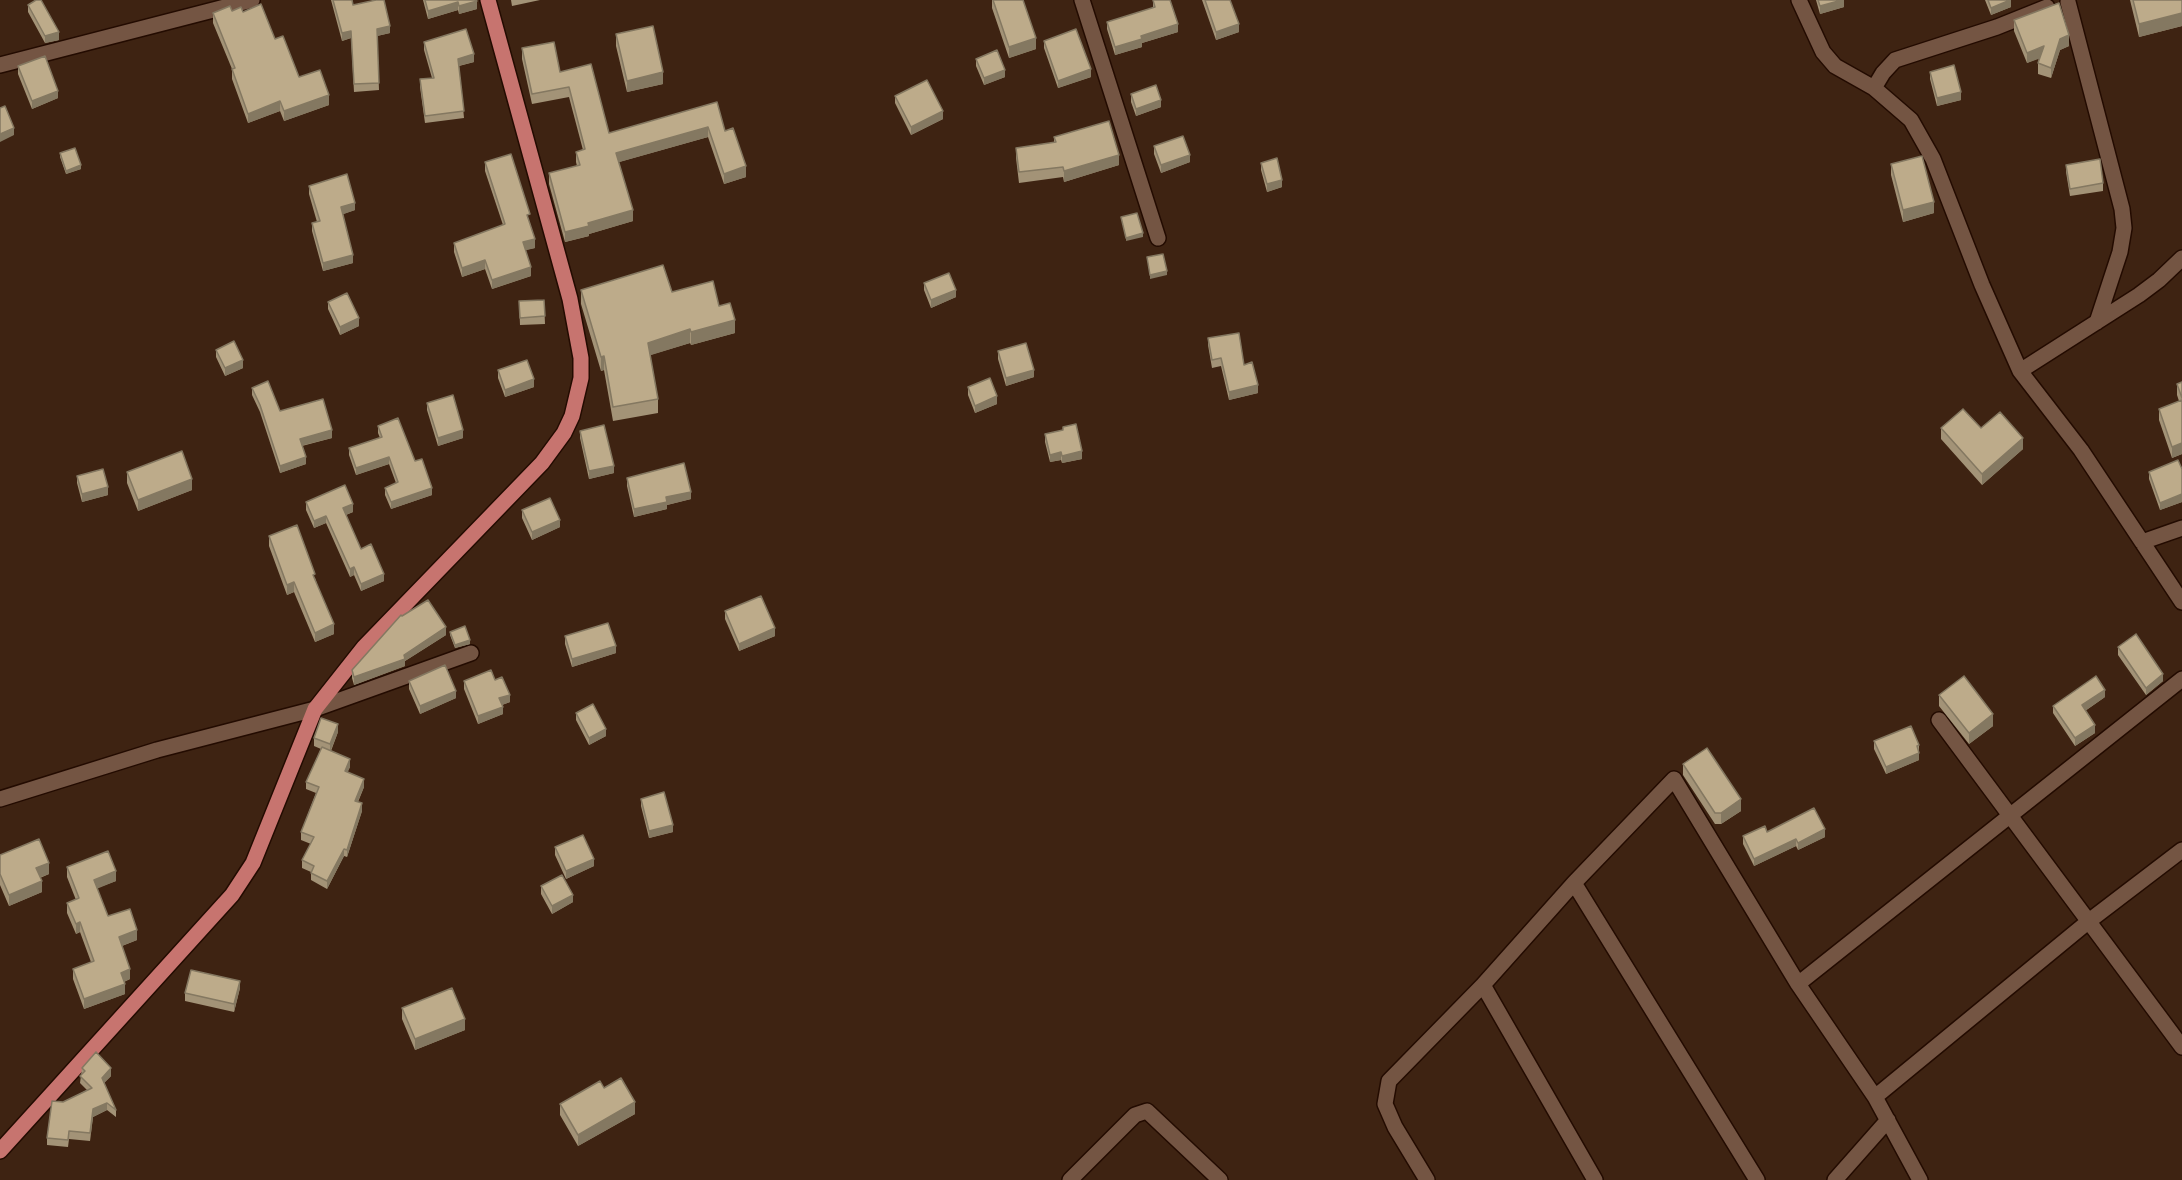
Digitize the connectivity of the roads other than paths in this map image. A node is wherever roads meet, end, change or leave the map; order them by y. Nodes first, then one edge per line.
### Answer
1 (252, 0) edge
2 (488, 0) edge
3 (1082, 0) edge
4 (1798, 0) edge
5 (2070, 1) edge
6 (0, 65) edge
7 (1874, 88) junction
8 (1158, 238) dead end
9 (2182, 258) edge
10 (2097, 322) junction
11 (2020, 371) junction
12 (2182, 528) edge
13 (2142, 542) junction
14 (2182, 602) edge
15 (471, 653) dead end
16 (2182, 679) edge
17 (315, 709) junction
18 (1939, 720) dead end
19 (0, 799) edge
20 (2010, 817) junction
21 (2182, 850) edge
22 (1574, 883) junction
23 (2089, 921) junction
24 (1798, 984) junction
25 (1483, 986) junction
26 (2182, 1047) edge
27 (1875, 1097) junction
28 (1888, 1120) junction
29 (0, 1151) edge
30 (1070, 1180) edge
31 (1220, 1180) edge
32 (1427, 1180) edge
33 (1595, 1180) edge
34 (1756, 1180) edge
35 (1834, 1180) edge
36 (1920, 1180) edge

1 - 6 street
2 - 17 main road
3 - 8 street
4 - 7 street
5 - 7 street
5 - 10 street
7 - 11 street
9 - 10 street
10 - 11 street
11 - 13 street
12 - 13 street
13 - 14 street
15 - 17 street
16 - 20 street
17 - 19 street
17 - 29 main road
18 - 20 street
20 - 23 street
20 - 24 street
21 - 23 street
22 - 24 street
22 - 25 street
22 - 34 street
23 - 26 street
23 - 27 street
24 - 27 street
25 - 32 street
25 - 33 street
27 - 28 street
28 - 35 street
28 - 36 street
30 - 31 street

